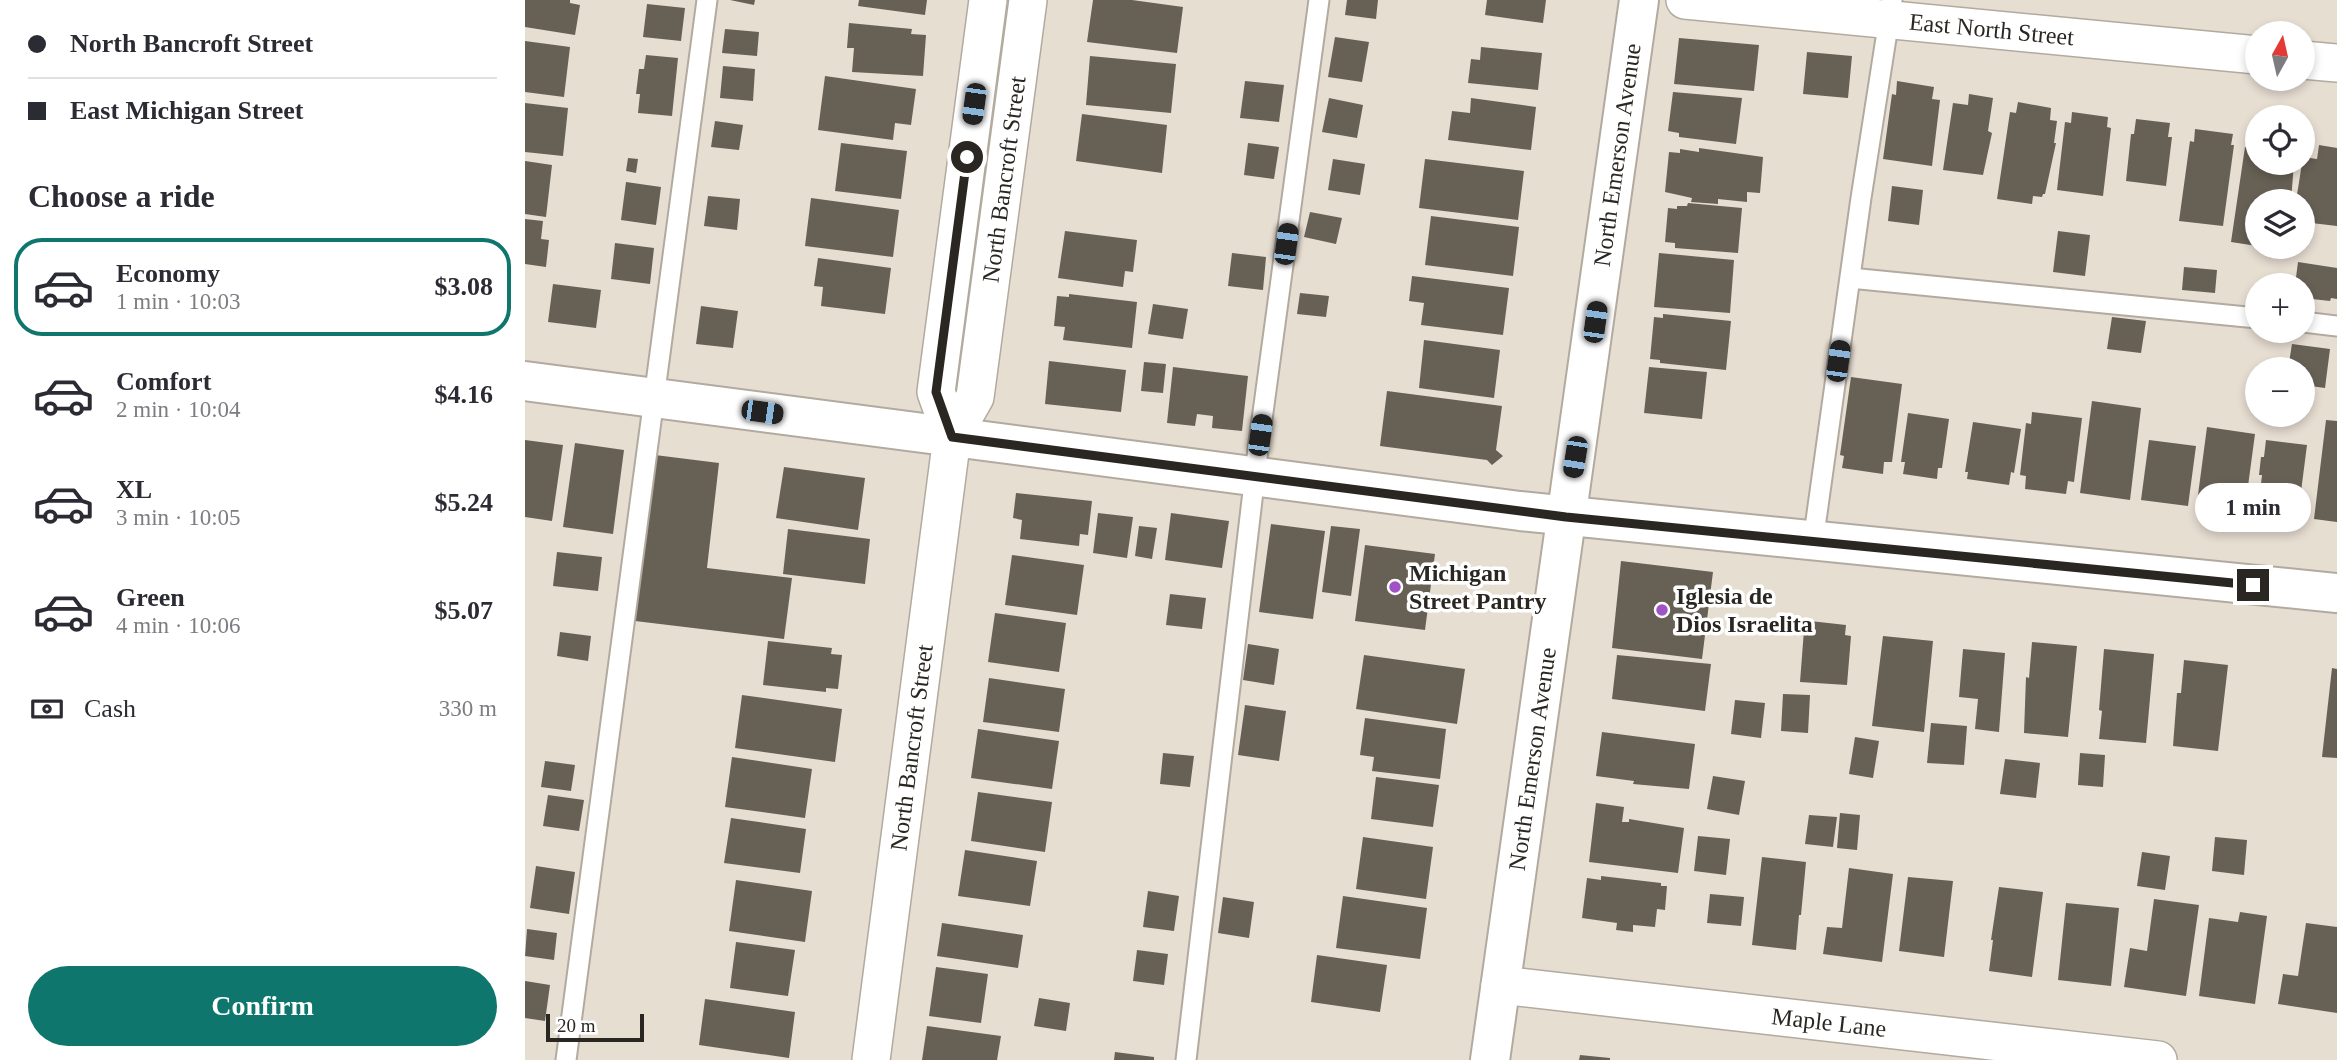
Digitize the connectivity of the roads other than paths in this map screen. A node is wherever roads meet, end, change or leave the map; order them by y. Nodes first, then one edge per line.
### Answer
1 (708, 0) edge
2 (988, 0) edge
3 (1028, 0) edge
4 (1319, 0) edge
5 (1639, 0) edge
6 (1685, 0) edge
7 (1890, 10) edge
8 (2245, 54) edge
9 (2315, 61) edge
10 (2337, 63) edge
11 (1850, 278) junction
12 (2245, 317) edge
13 (2315, 323) edge
14 (2337, 326) edge
15 (525, 381) edge
16 (654, 398) junction
17 (952, 437) junction
18 (1255, 476) junction
19 (1566, 517) junction
20 (1813, 542) junction
21 (2337, 593) edge
22 (1500, 985) junction
23 (566, 1060) edge
24 (871, 1060) edge
25 (1186, 1060) edge
26 (1490, 1060) edge
27 (2158, 1060) edge

1 - 16 lane
2 - 17 street, North Bancroft Street
3 - 17 street, North Bancroft Street
4 - 18 lane
5 - 19 main road, North Emerson Avenue
6 - 7 street, East North Street
7 - 8 street, East North Street
7 - 11 lane
9 - 10 street
11 - 12 lane
11 - 20 lane
13 - 14 lane
15 - 16 main road
16 - 17 main road
16 - 23 lane
17 - 18 main road
17 - 24 street, North Bancroft Street
18 - 19 main road
18 - 25 lane
19 - 20 main road
19 - 22 main road, North Emerson Avenue
20 - 21 main road
22 - 26 main road, North Emerson Avenue
22 - 27 street, Maple Lane

